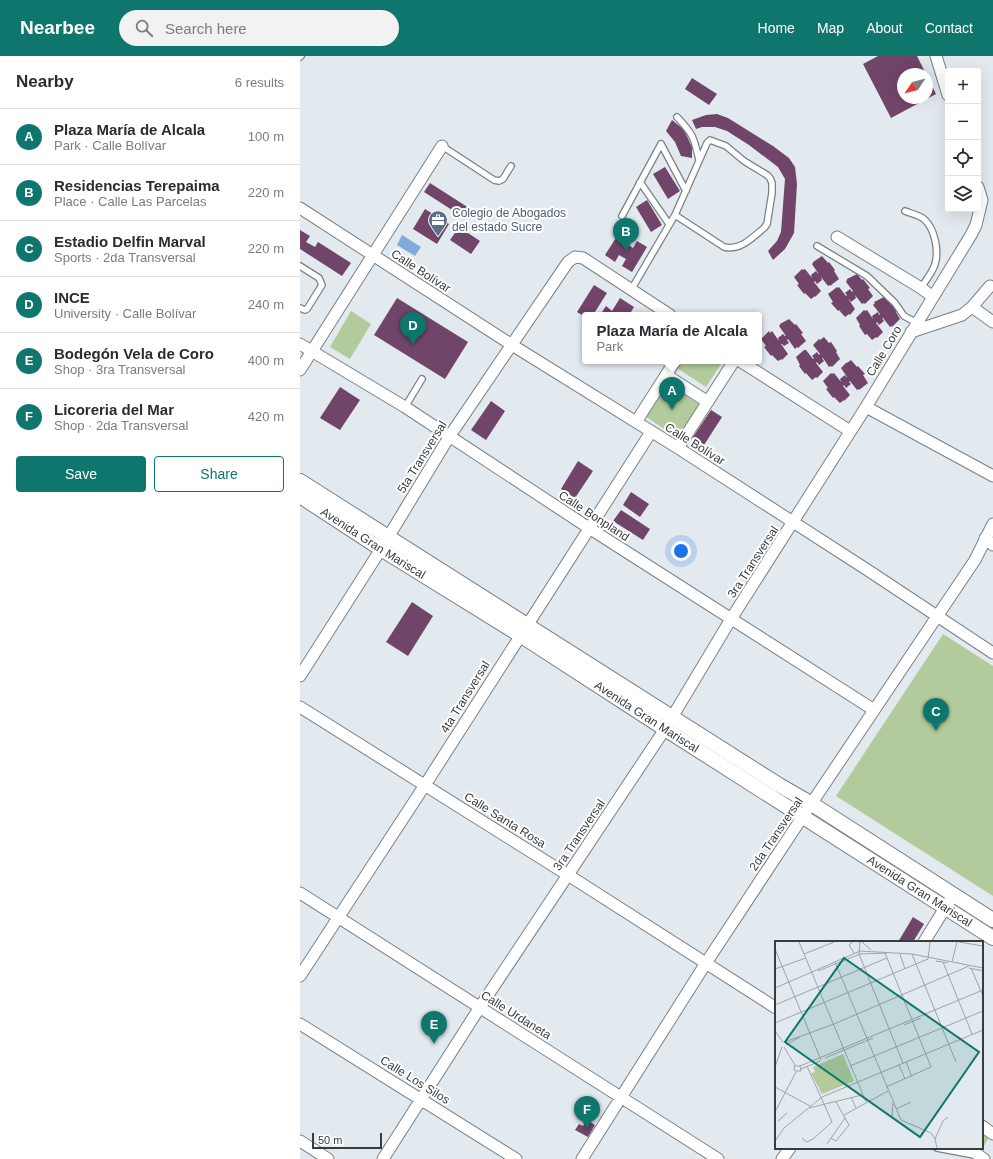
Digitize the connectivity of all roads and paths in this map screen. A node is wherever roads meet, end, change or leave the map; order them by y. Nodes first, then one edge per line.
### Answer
1 (936, 56) edge
2 (945, 85) edge
3 (677, 117) dead end
4 (442, 146) joint
5 (699, 160) junction
6 (511, 166) dead end
7 (640, 182) junction
8 (686, 190) junction
9 (300, 208) edge
10 (905, 212) dead end
11 (979, 212) edge
12 (675, 215) junction
13 (622, 216) dead end
14 (670, 224) junction
15 (837, 237) dead end
16 (817, 246) dead end
17 (373, 256) junction
18 (300, 266) edge
19 (990, 286) dead end
20 (921, 288) junction
21 (631, 290) junction
22 (933, 297) junction
23 (972, 307) junction
24 (300, 308) edge
25 (665, 312) edge
26 (993, 322) edge
27 (914, 328) junction
28 (300, 344) edge
29 (512, 345) junction
30 (311, 352) junction
31 (673, 364) edge
32 (732, 364) edge
33 (745, 364) edge
34 (300, 370) edge
35 (666, 375) junction
36 (422, 379) dead end
37 (708, 402) junction
38 (405, 407) junction
39 (866, 407) junction
40 (636, 422) junction
41 (850, 431) junction
42 (651, 432) junction
43 (449, 437) junction
44 (678, 448) junction
45 (993, 476) edge
46 (300, 481) edge
47 (300, 496) edge
48 (793, 523) junction
49 (993, 524) edge
50 (589, 528) junction
51 (388, 536) junction
52 (989, 541) edge
53 (381, 549) junction
54 (937, 616) junction
55 (731, 619) junction
56 (524, 630) junction
57 (993, 653) edge
58 (300, 676) edge
59 (300, 708) edge
60 (874, 710) junction
61 (672, 717) junction
62 (665, 729) junction
63 (425, 785) junction
64 (812, 804) junction
65 (803, 816) junction
66 (568, 875) junction
67 (300, 893) edge
68 (949, 901) junction
69 (338, 918) junction
70 (993, 920) edge
71 (993, 938) edge
72 (925, 941) edge
73 (706, 963) junction
74 (300, 976) edge
75 (480, 1007) junction
76 (775, 1007) edge
77 (300, 1024) edge
78 (621, 1097) junction
79 (421, 1100) junction
80 (983, 1127) edge
81 (993, 1134) edge
82 (300, 1141) edge
83 (789, 1149) edge
84 (942, 1149) edge
85 (969, 1149) edge
86 (981, 1157) edge
87 (328, 1159) edge
88 (383, 1159) edge
89 (516, 1159) edge
90 (582, 1159) edge
91 (718, 1159) edge
92 (782, 1159) edge

1 - 2 street
3 - 5 lane
4 - 6 lane
4 - 17 street
5 - 8 lane
5 - 12 lane
7 - 8 lane
7 - 13 lane
7 - 14 lane
8 - 12 lane
9 - 17 street, Calle Bolívar
10 - 20 lane
11 - 22 street, Calle Coro
12 - 14 lane
14 - 21 lane
15 - 20 street
16 - 27 lane
17 - 29 street, Calle Bolívar
17 - 30 street
18 - 24 lane
19 - 23 street
20 - 22 street
21 - 25 street
21 - 29 street, 5ta Transversal
22 - 27 street, Calle Coro
23 - 26 street
23 - 27 street
27 - 39 street, Calle Coro
28 - 30 street, Calle Bonpland
29 - 40 street, Calle Bolívar
29 - 43 street, 5ta Transversal
30 - 34 street
30 - 38 street, Calle Bonpland
31 - 35 street
32 - 37 street
33 - 41 street
35 - 37 street
35 - 40 street
36 - 38 lane
37 - 44 street
38 - 43 street, Calle Bonpland
39 - 41 street, Calle Coro
39 - 45 street
40 - 42 street, Calle Bolívar
41 - 48 street, Calle Coro
42 - 44 street, Calle Bolívar
42 - 50 street, 4ta Transversal
43 - 50 street, Calle Bonpland
43 - 51 street, 5ta Transversal
44 - 48 street, Calle Bolívar
46 - 51 street, Avenida Gran Mariscal
47 - 53 street, Avenida Gran Mariscal
48 - 54 street, Calle Bolívar
48 - 55 street, 3ra Transversal
49 - 52 street, 2da Transversal
50 - 55 street, Calle Bonpland
50 - 56 street, 4ta Transversal
51 - 53 street, 5ta Transversal
51 - 56 street, Avenida Gran Mariscal
52 - 54 street, 2da Transversal
53 - 56 street, Avenida Gran Mariscal
53 - 58 street, 5ta Transversal
54 - 57 street, Calle Bolívar
54 - 60 street, 2da Transversal
55 - 60 street, Calle Bonpland
55 - 61 street, 3ra Transversal
56 - 61 street, Avenida Gran Mariscal
56 - 62 street, Avenida Gran Mariscal
56 - 63 street, 4ta Transversal
59 - 63 street, Calle Santa Rosa
60 - 64 street, 2da Transversal
61 - 62 street, 3ra Transversal
61 - 64 street, Avenida Gran Mariscal
62 - 65 street, Avenida Gran Mariscal
62 - 66 street, 3ra Transversal
63 - 66 street, Calle Santa Rosa
63 - 69 street, 4ta Transversal
64 - 65 street, 2da Transversal
64 - 68 street, Avenida Gran Mariscal
65 - 68 street, Avenida Gran Mariscal
65 - 73 street, 2da Transversal
66 - 73 street, Calle Santa Rosa
66 - 75 street, 3ra Transversal
67 - 69 street, Calle Urdaneta
68 - 70 street, Avenida Gran Mariscal
68 - 71 street, Avenida Gran Mariscal
68 - 72 street
69 - 74 street, 4ta Transversal
69 - 75 street, Calle Urdaneta
73 - 76 street, Calle Santa Rosa
73 - 78 street, 2da Transversal
75 - 78 street, Calle Urdaneta
75 - 79 street, 3ra Transversal
77 - 79 street, Calle Los Silos
78 - 90 street, 2da Transversal
78 - 91 street, Calle Urdaneta
79 - 88 street, 3ra Transversal
79 - 89 street, Calle Los Silos
80 - 81 street
82 - 87 street
83 - 92 street
84 - 86 lane
85 - 86 street

